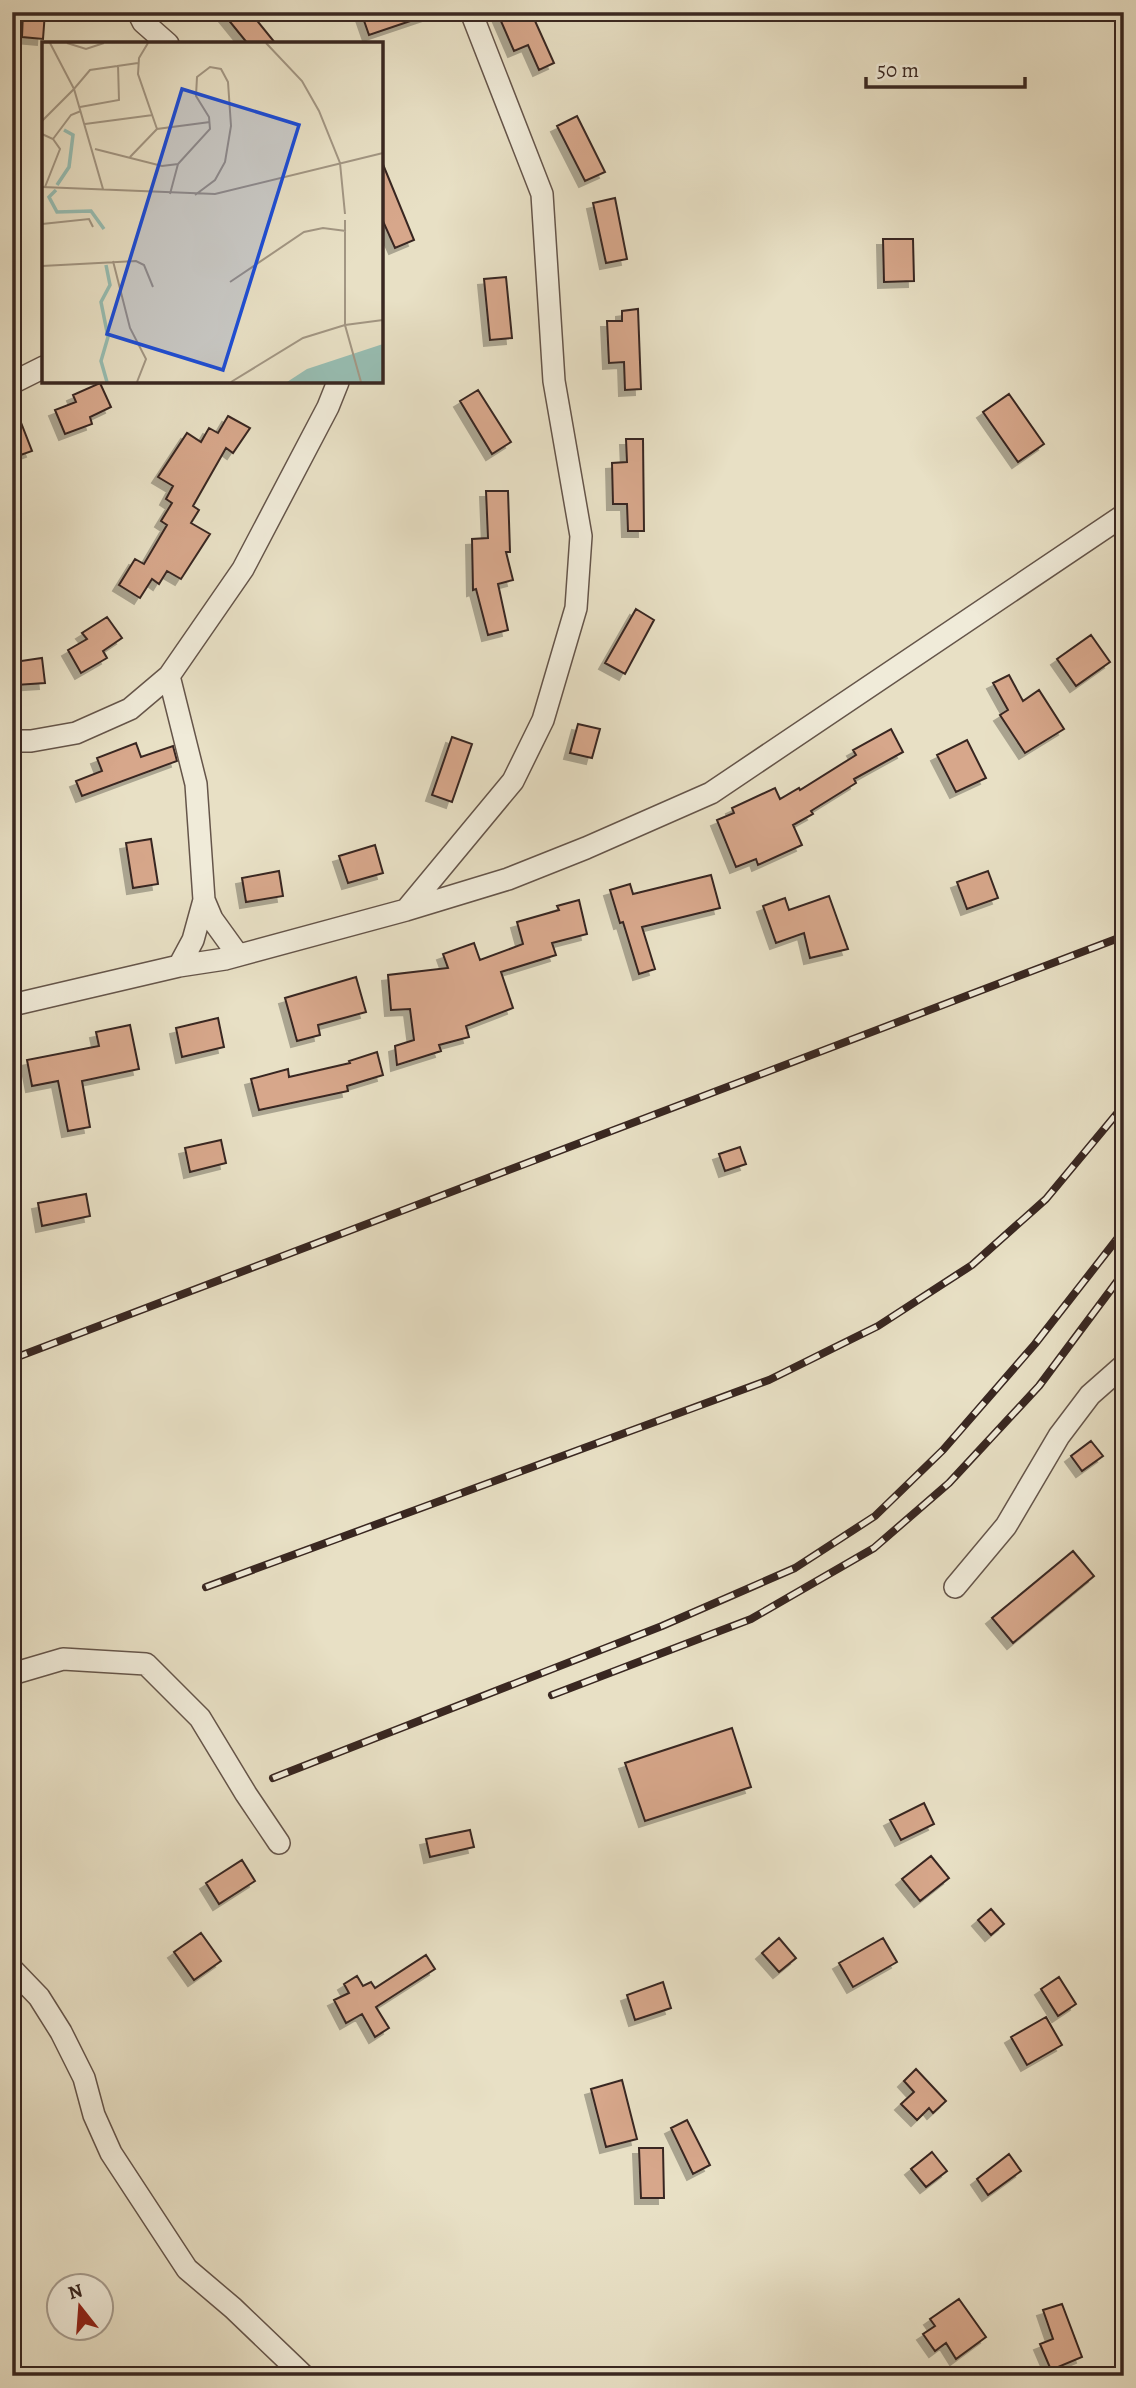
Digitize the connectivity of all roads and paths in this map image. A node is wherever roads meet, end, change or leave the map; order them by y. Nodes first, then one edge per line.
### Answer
1 (138, 12) edge
2 (471, 12) edge
3 (166, 42) edge
4 (42, 369) edge
5 (12, 383) edge
6 (338, 383) edge
7 (1124, 515) edge
8 (169, 676) junction
9 (12, 741) edge
10 (204, 900) junction
11 (407, 910) junction
12 (239, 955) junction
13 (179, 966) junction
14 (12, 1005) edge
15 (1124, 1365) edge
16 (955, 1587) dead end
17 (12, 1674) edge
18 (279, 1843) dead end
19 (12, 1969) edge
20 (304, 2376) edge

1 - 3 street
2 - 11 street
4 - 5 street
6 - 8 street
7 - 11 street
8 - 9 street
8 - 10 street
10 - 12 street
10 - 13 street
11 - 12 street
12 - 13 street
13 - 14 street
15 - 16 street
17 - 18 street
19 - 20 street

